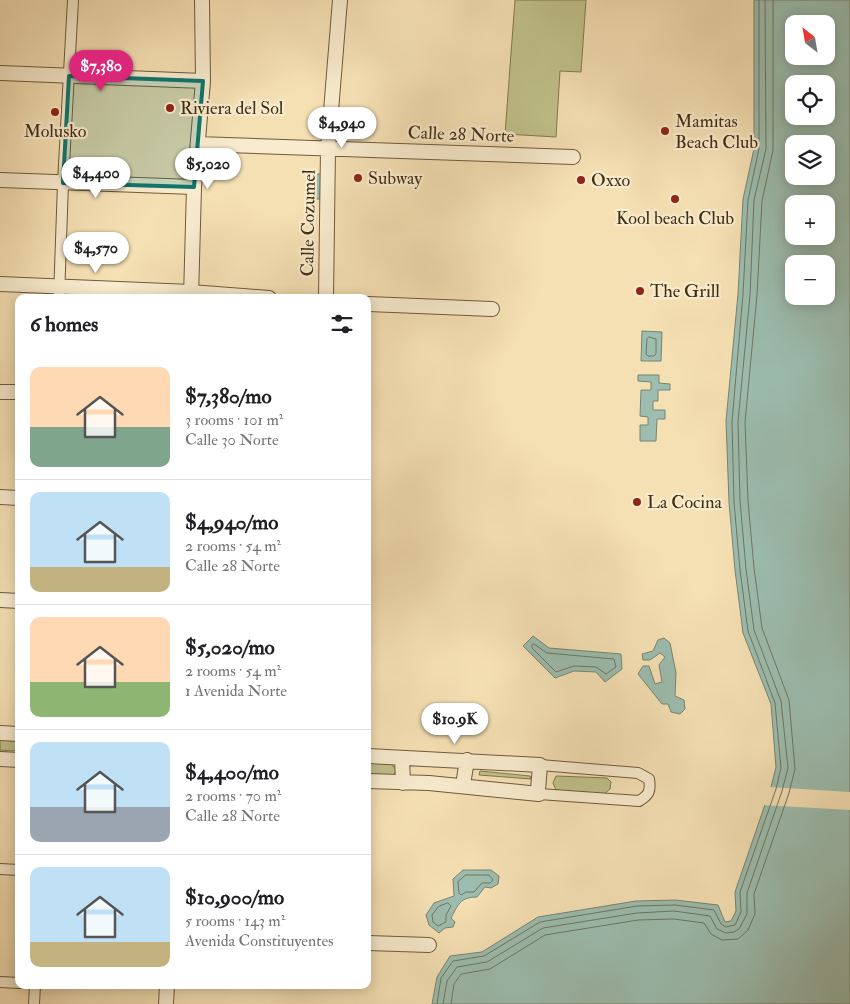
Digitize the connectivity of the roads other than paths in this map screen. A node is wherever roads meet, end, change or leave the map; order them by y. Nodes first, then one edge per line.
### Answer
1 (73, 0) edge
2 (202, 0) edge
3 (340, 0) edge
4 (0, 73) edge
5 (69, 76) junction
6 (203, 81) junction
7 (198, 144) junction
8 (328, 148) junction
9 (573, 157) dead end
10 (0, 180) edge
11 (64, 183) junction
12 (194, 187) junction
13 (0, 284) edge
14 (60, 293) edge
15 (126, 294) edge
16 (191, 294) edge
17 (326, 294) edge
18 (371, 304) edge
19 (492, 309) dead end
20 (0, 392) edge
21 (15, 392) edge
22 (0, 497) edge
23 (15, 498) edge
24 (0, 600) edge
25 (15, 601) edge
26 (0, 733) edge
27 (15, 734) edge
28 (371, 756) edge
29 (0, 758) edge
30 (402, 758) junction
31 (430, 759) junction
32 (15, 760) edge
33 (467, 760) junction
34 (540, 765) junction
35 (371, 781) edge
36 (403, 783) junction
37 (429, 783) junction
38 (463, 786) junction
39 (539, 794) junction
40 (0, 869) edge
41 (15, 870) edge
42 (371, 943) edge
43 (429, 945) dead end
44 (0, 982) edge
45 (15, 983) edge
46 (35, 989) edge
47 (167, 989) edge
48 (34, 1004) edge
49 (166, 1004) edge

1 - 5 street
2 - 6 street
3 - 8 street, Calle Cozumel
4 - 5 street
5 - 6 street
5 - 11 street
6 - 7 street
7 - 8 street, Calle 28 Norte
7 - 12 street
8 - 9 street, Calle 28 Norte
8 - 17 street, Calle Cozumel
10 - 11 street
11 - 12 street
11 - 14 street
12 - 16 street
13 - 14 street
14 - 15 street
18 - 19 street
20 - 21 street
22 - 23 street
24 - 25 street
26 - 27 street
28 - 30 street
29 - 32 street
30 - 31 street
30 - 36 street
31 - 33 street
31 - 37 street
33 - 34 street
33 - 38 street
34 - 39 street
34 - 39 street
35 - 36 street
36 - 37 street
37 - 38 street
38 - 39 street
40 - 41 street
42 - 43 street
44 - 45 street
46 - 48 street
47 - 49 street

